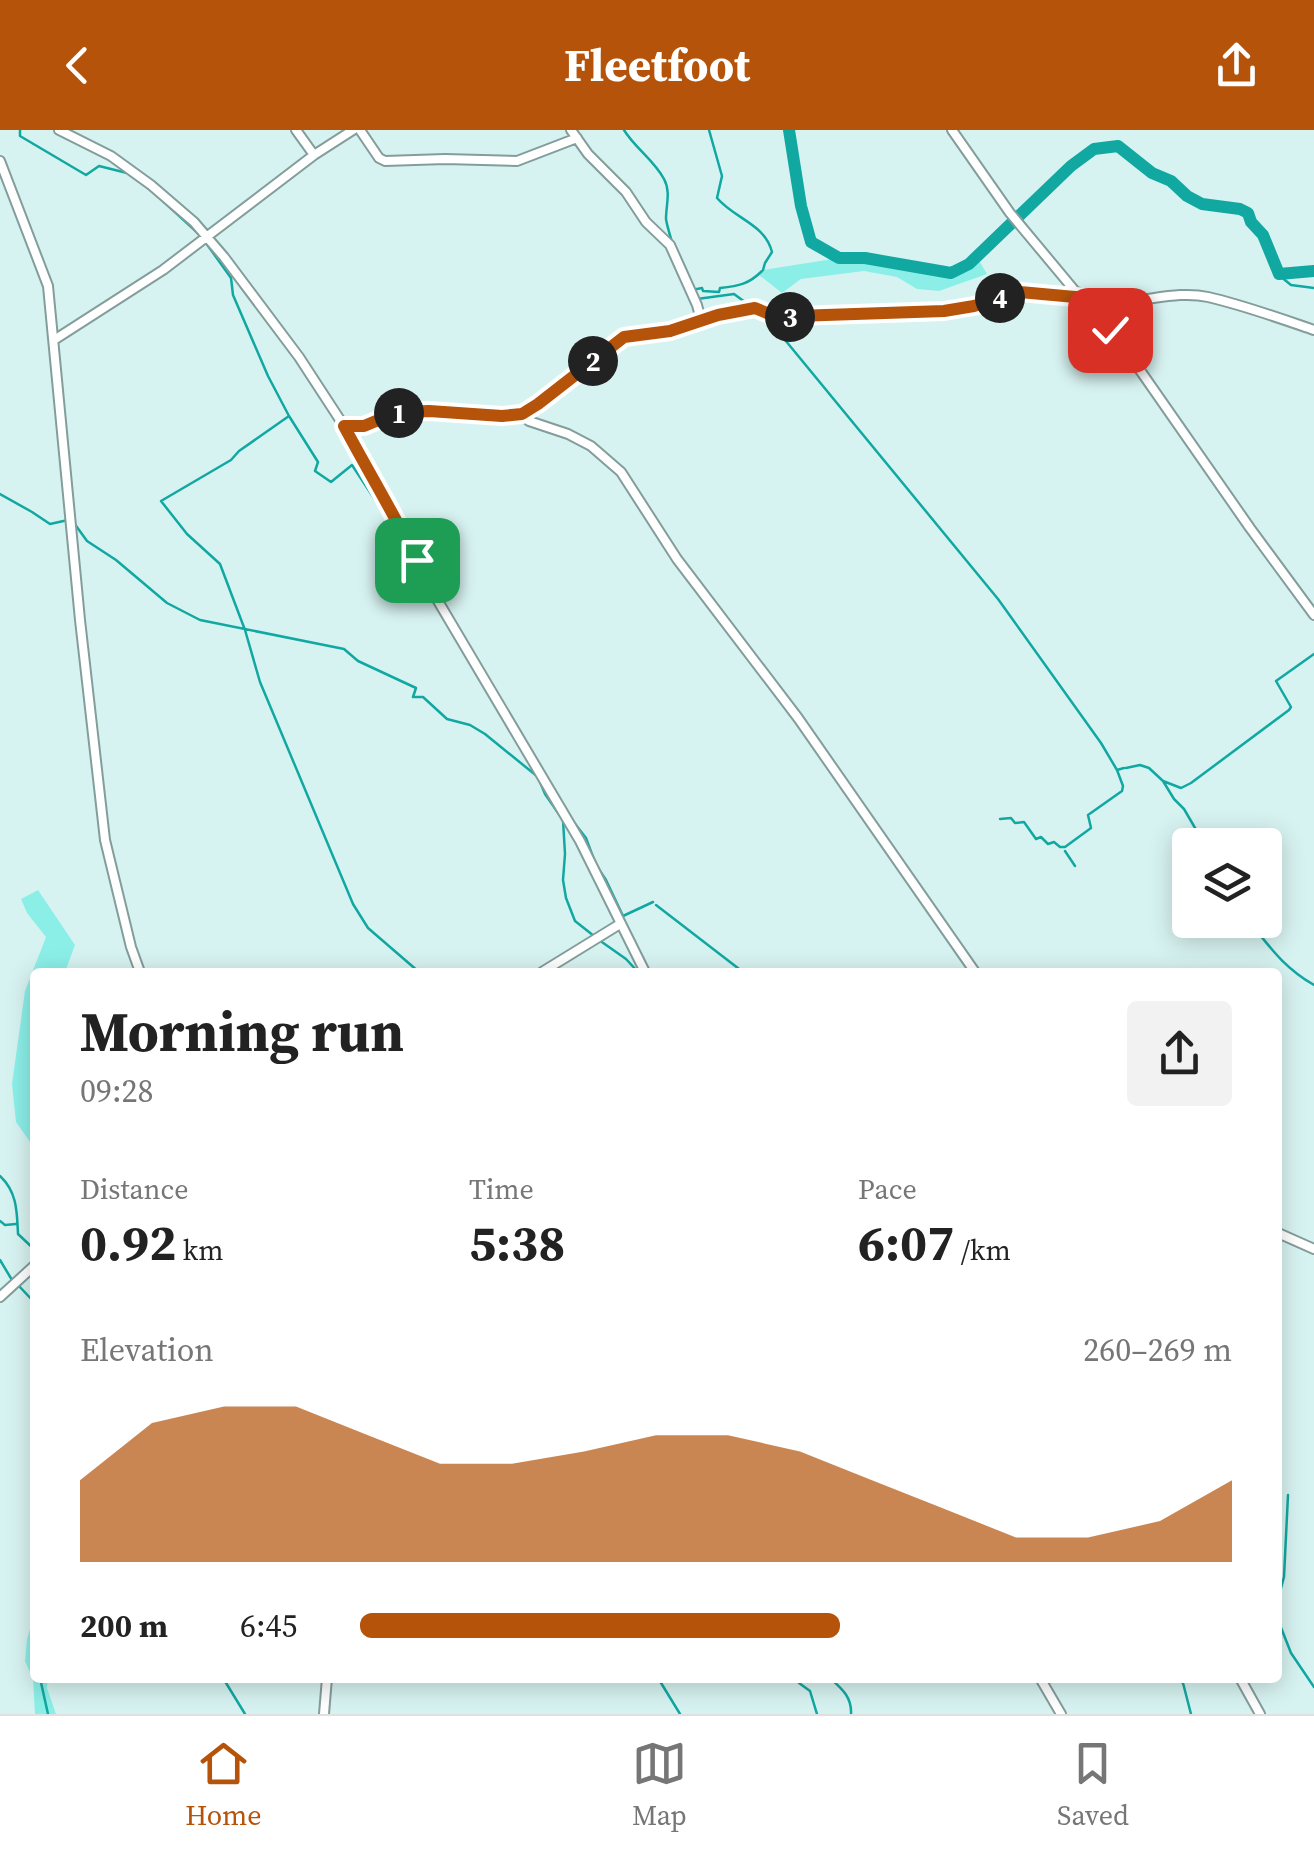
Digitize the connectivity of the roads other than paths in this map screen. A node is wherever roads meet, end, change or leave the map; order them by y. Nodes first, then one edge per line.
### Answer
1 (59, 130) edge
2 (296, 130) edge
3 (356, 130) edge
4 (952, 130) edge
5 (574, 134) edge
6 (314, 155) junction
7 (0, 161) edge
8 (208, 237) junction
9 (1086, 298) junction
10 (701, 320) junction
11 (1314, 330) edge
12 (54, 340) junction
13 (522, 414) junction
14 (344, 426) junction
15 (1314, 615) edge
16 (620, 924) junction
17 (139, 968) edge
18 (548, 968) edge
19 (643, 968) edge
20 (972, 968) edge
21 (1282, 1235) edge
22 (1314, 1249) edge
23 (30, 1270) edge
24 (0, 1298) edge
25 (327, 1683) edge
26 (1043, 1683) edge
27 (1243, 1683) edge
28 (324, 1714) edge
29 (1061, 1714) edge
30 (1260, 1714) edge

1 - 8 street
2 - 6 street
3 - 5 street
3 - 6 street
4 - 9 street
5 - 10 street
6 - 8 street
7 - 12 street
8 - 12 street
8 - 14 street
9 - 10 street
9 - 11 street
9 - 15 street
10 - 13 street
12 - 17 street
13 - 14 street
13 - 20 street
14 - 16 street
16 - 18 street
16 - 19 street
21 - 22 street
23 - 24 street
25 - 28 street
26 - 29 street
27 - 30 street

